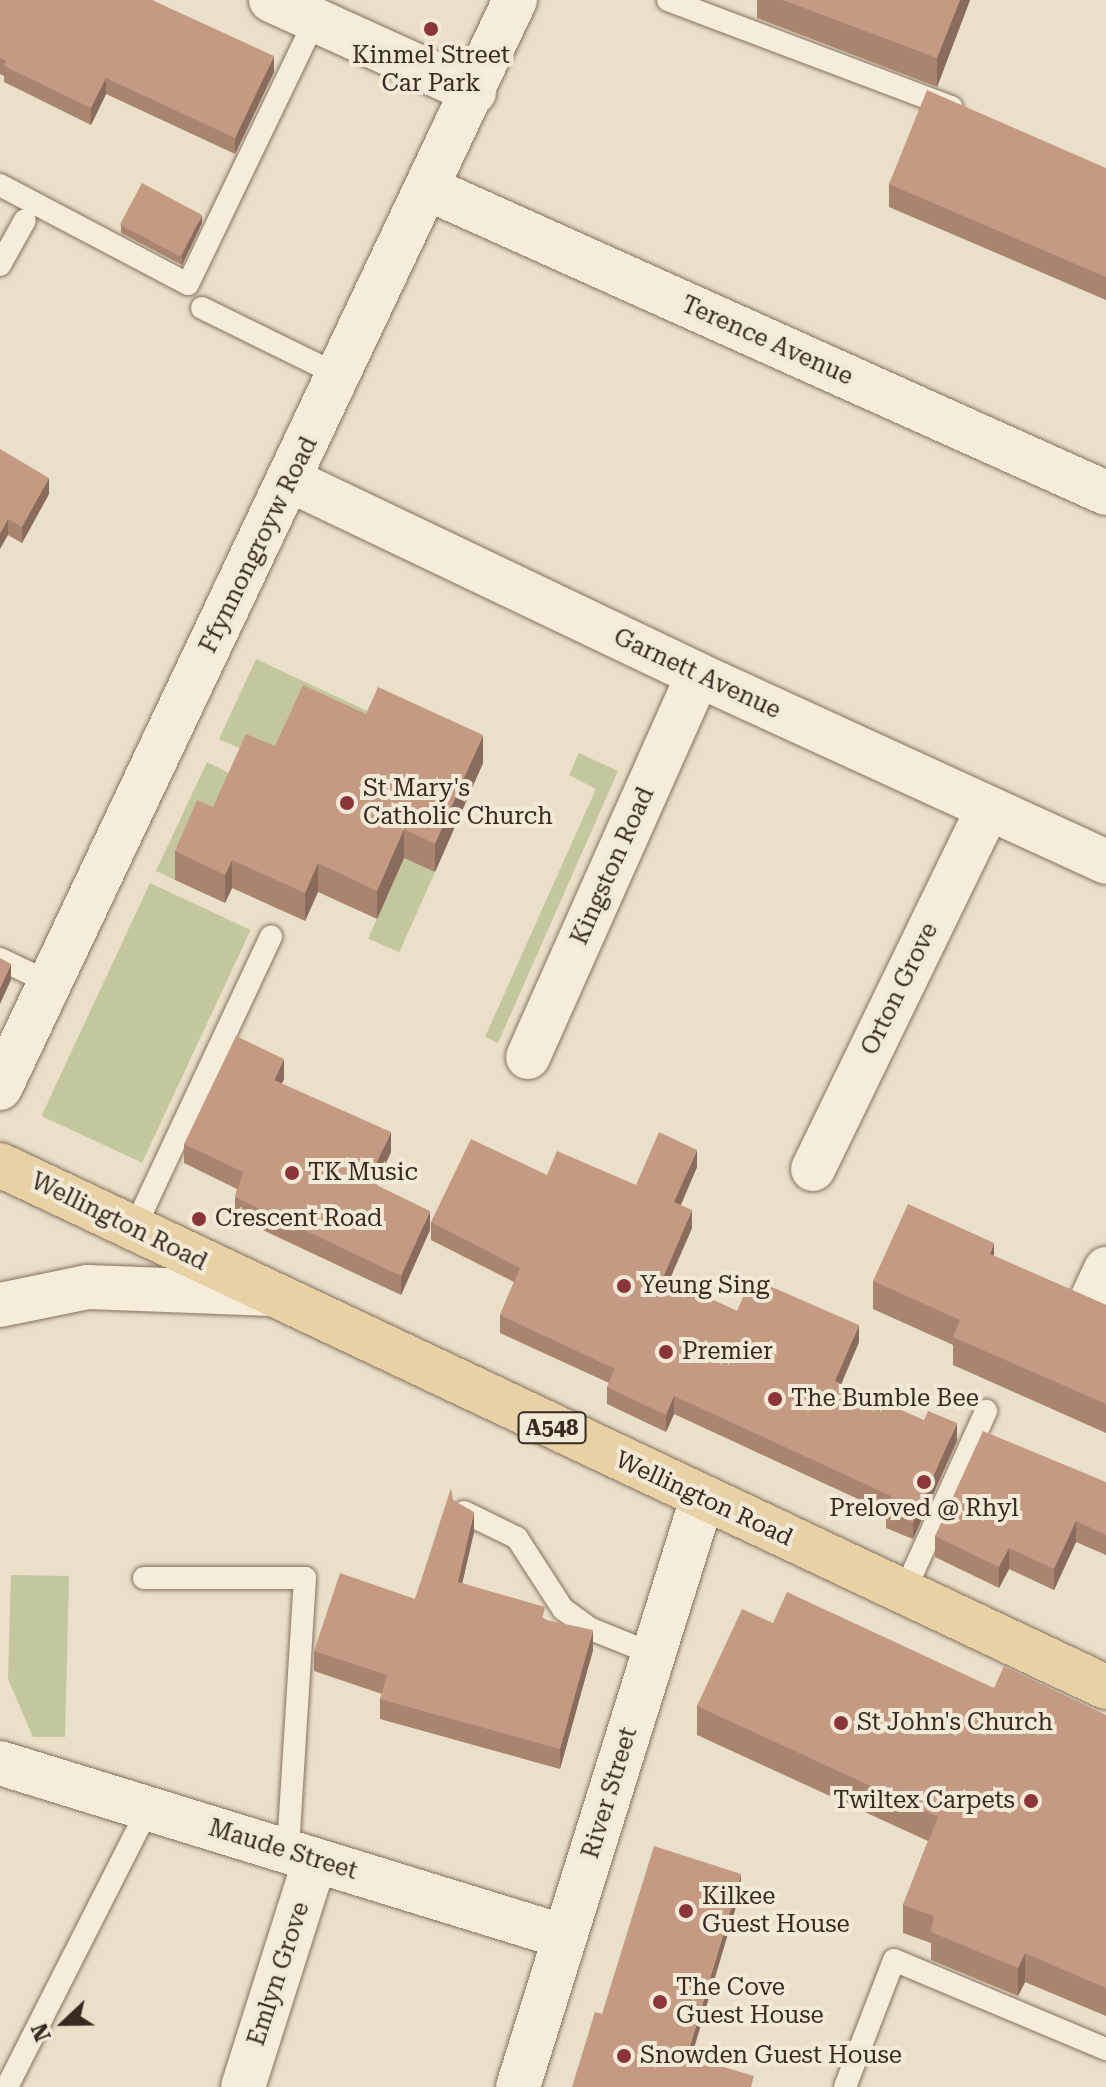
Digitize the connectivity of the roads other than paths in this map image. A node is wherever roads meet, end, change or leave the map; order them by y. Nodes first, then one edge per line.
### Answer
1 (271, 0) edge
2 (515, 0) edge
3 (668, 0) edge
4 (315, 20) junction
5 (474, 92) junction
6 (973, 115) edge
7 (0, 185) edge
8 (429, 189) junction
9 (25, 220) dead end
10 (0, 265) edge
11 (202, 308) dead end
12 (340, 376) junction
13 (290, 480) junction
14 (1106, 493) edge
15 (698, 675) junction
16 (988, 808) junction
17 (1106, 862) edge
18 (271, 937) dead end
19 (0, 959) edge
20 (50, 983) junction
21 (528, 1057) dead end
22 (0, 1088) edge
23 (0, 1165) edge
24 (813, 1169) dead end
25 (134, 1229) junction
26 (271, 1294) junction
27 (0, 1305) edge
28 (986, 1411) dead end
29 (702, 1499) junction
30 (464, 1512) edge
31 (144, 1578) dead end
32 (904, 1592) junction
33 (653, 1654) junction
34 (1106, 1687) edge
35 (0, 1763) edge
36 (148, 1809) junction
37 (302, 1856) junction
38 (565, 1937) junction
39 (1106, 2049) edge
40 (7, 2087) edge
41 (243, 2087) edge
42 (518, 2087) edge
43 (845, 2087) edge

1 - 4 street
2 - 5 street, Ffynnongroyw Road
3 - 6 lane
4 - 5 street
4 - 7 lane
5 - 8 street, Ffynnongroyw Road
8 - 12 street, Ffynnongroyw Road
8 - 14 street, Terence Avenue
9 - 10 lane
11 - 12 lane
12 - 13 street, Ffynnongroyw Road
13 - 15 street, Garnett Avenue
13 - 20 street, Ffynnongroyw Road
15 - 16 street, Garnett Avenue
15 - 21 street, Kingston Road
16 - 17 street, Garnett Avenue
16 - 24 street, Orton Grove
18 - 25 lane
19 - 20 lane
20 - 22 street, Ffynnongroyw Road
23 - 25 main road, Wellington Road / A548
25 - 26 main road, Wellington Road / A548
26 - 27 street
26 - 29 main road, Wellington Road / A548
28 - 32 lane
29 - 32 main road, Wellington Road / A548
29 - 33 street, River Street
30 - 33 lane
31 - 37 lane
32 - 34 main road, Wellington Road / A548
33 - 38 street, River Street
35 - 36 street, Maude Street
36 - 37 street, Maude Street
36 - 40 lane
37 - 38 street, Maude Street
37 - 41 street, Emlyn Grove
38 - 42 street, River Street
39 - 43 lane

